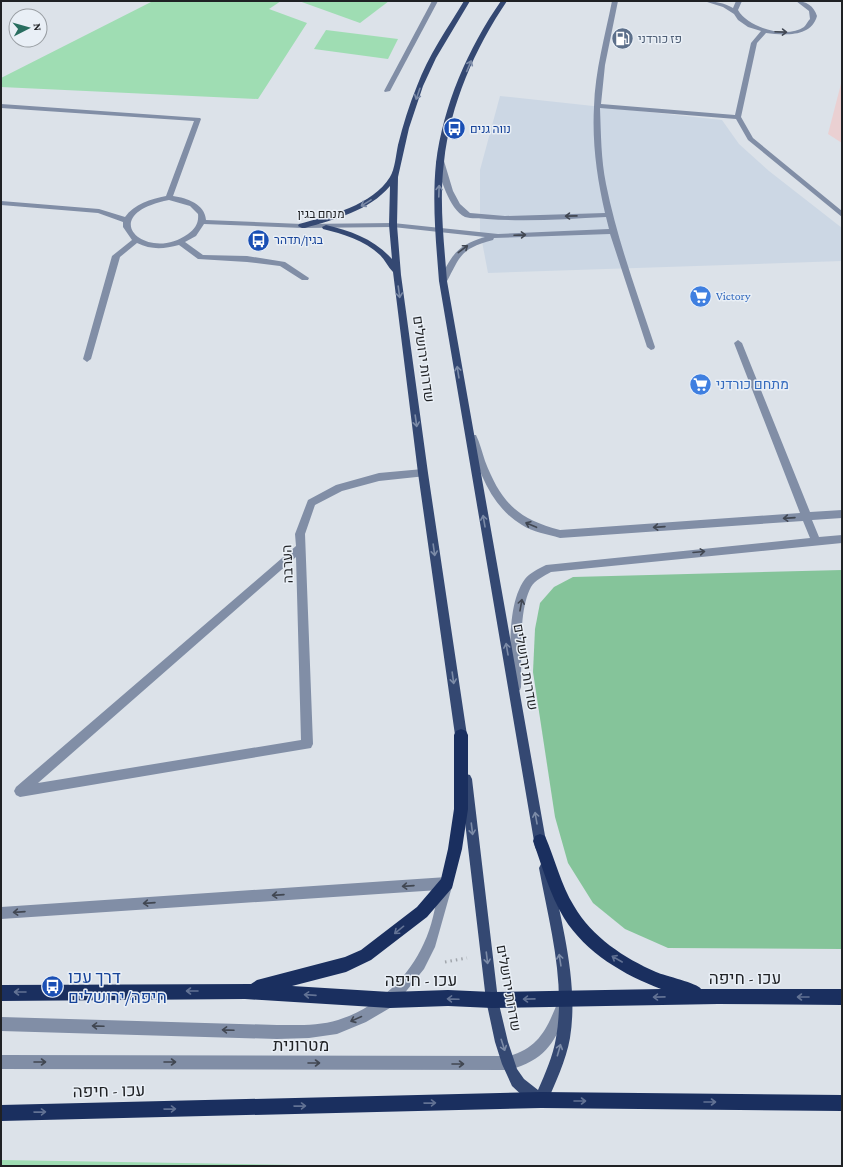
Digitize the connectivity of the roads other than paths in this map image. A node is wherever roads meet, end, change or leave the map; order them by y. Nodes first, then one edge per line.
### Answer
1 (435, 1) edge
2 (467, 1) edge
3 (504, 1) edge
4 (510, 1) edge
5 (615, 1) edge
6 (707, 1) edge
7 (739, 1) edge
8 (799, 1) edge
9 (813, 1) edge
10 (812, 10) junction
11 (496, 11) junction
12 (735, 12) junction
13 (764, 31) junction
14 (388, 91) dead end
15 (1, 106) edge
16 (597, 106) junction
17 (738, 117) junction
18 (440, 162) junction
19 (394, 177) junction
20 (169, 198) junction
21 (1, 203) edge
22 (842, 215) edge
23 (610, 216) junction
24 (128, 221) junction
25 (202, 222) junction
26 (302, 226) junction
27 (393, 226) junction
28 (326, 227) junction
29 (439, 230) junction
30 (612, 231) junction
31 (498, 236) junction
32 (136, 240) junction
33 (180, 242) junction
34 (397, 275) junction
35 (305, 278) dead end
36 (443, 281) junction
37 (738, 343) dead end
38 (651, 347) dead end
39 (87, 360) dead end
40 (465, 411) junction
41 (423, 473) junction
42 (842, 514) edge
43 (807, 517) junction
44 (842, 538) edge
45 (816, 541) junction
46 (300, 548) junction
47 (516, 700) junction
48 (461, 735) junction
49 (540, 841) junction
50 (447, 883) junction
51 (1, 913) edge
52 (245, 991) junction
53 (1, 993) edge
54 (718, 996) junction
55 (842, 997) edge
56 (566, 999) junction
57 (390, 1000) junction
58 (492, 1000) junction
59 (1, 1024) edge
60 (1, 1062) edge
61 (509, 1063) junction
62 (541, 1100) junction
63 (842, 1102) edge
64 (1, 1113) edge

1 - 14 street
2 -> 19 main road, שדרות ירושלים
3 - 11 main road, שדרות ירושלים
4 - 11 main road
5 - 16 street
6 - 12 street
7 - 12 street
8 - 10 street
9 - 10 street
13 -> 10 street
18 -> 11 main road, שדרות ירושלים
12 - 13 street
13 - 17 street
15 - 20 street
16 - 17 street
16 - 23 street
17 - 22 street
23 -> 18 street
29 -> 18 main road, שדרות ירושלים
19 -> 26 main road
19 - 27 main road, שדרות ירושלים
20 - 24 street
20 - 25 street
21 - 24 street
23 - 30 street
24 - 32 street
25 - 26 street, מנחם בגין
25 - 33 street
26 - 28 street, מנחם בגין
27 - 28 street, מנחם בגין
27 - 29 street, מנחם בגין
27 - 34 main road, שדרות ירושלים
28 - 34 main road
29 - 31 street, מנחם בגין
29 - 36 main road, שדרות ירושלים
31 -> 30 street
30 - 38 street
36 -> 31 street
32 - 33 street
32 - 39 street
33 - 35 street
34 -> 41 main road, שדרות ירושלים
40 -> 36 main road, שדרות ירושלים
37 - 43 street
43 -> 40 street
47 -> 40 main road, שדרות ירושלים
41 - 46 street, הערבה
41 -> 48 main road, שדרות ירושלים
42 - 43 street
43 - 45 street
44 - 45 street
47 -> 45 street
46 - 46 street, הערבה
49 -> 47 main road, שדרות ירושלים
48 - 50 highway
48 -> 58 main road, שדרות ירושלים
54 -> 49 highway
56 -> 49 main road, שדרות ירושלים
50 -> 51 street
50 -> 52 highway
50 - 57 street, מטרונית
52 -> 53 highway, עכו - חיפה
57 -> 52 highway, עכו - חיפה
55 -> 54 highway, עכו - חיפה
54 -> 56 highway, עכו - חיפה
56 -> 58 highway, עכו - חיפה
56 - 61 street, מטרונית
62 -> 56 main road, שדרות ירושלים
58 -> 57 highway, עכו - חיפה
57 -> 59 street, מטרונית
58 -> 61 main road, שדרות ירושלים
60 -> 61 street, מטרונית
61 - 62 main road, שדרות ירושלים
62 -> 63 highway, עכו - חיפה
64 -> 62 highway, עכו - חיפה

